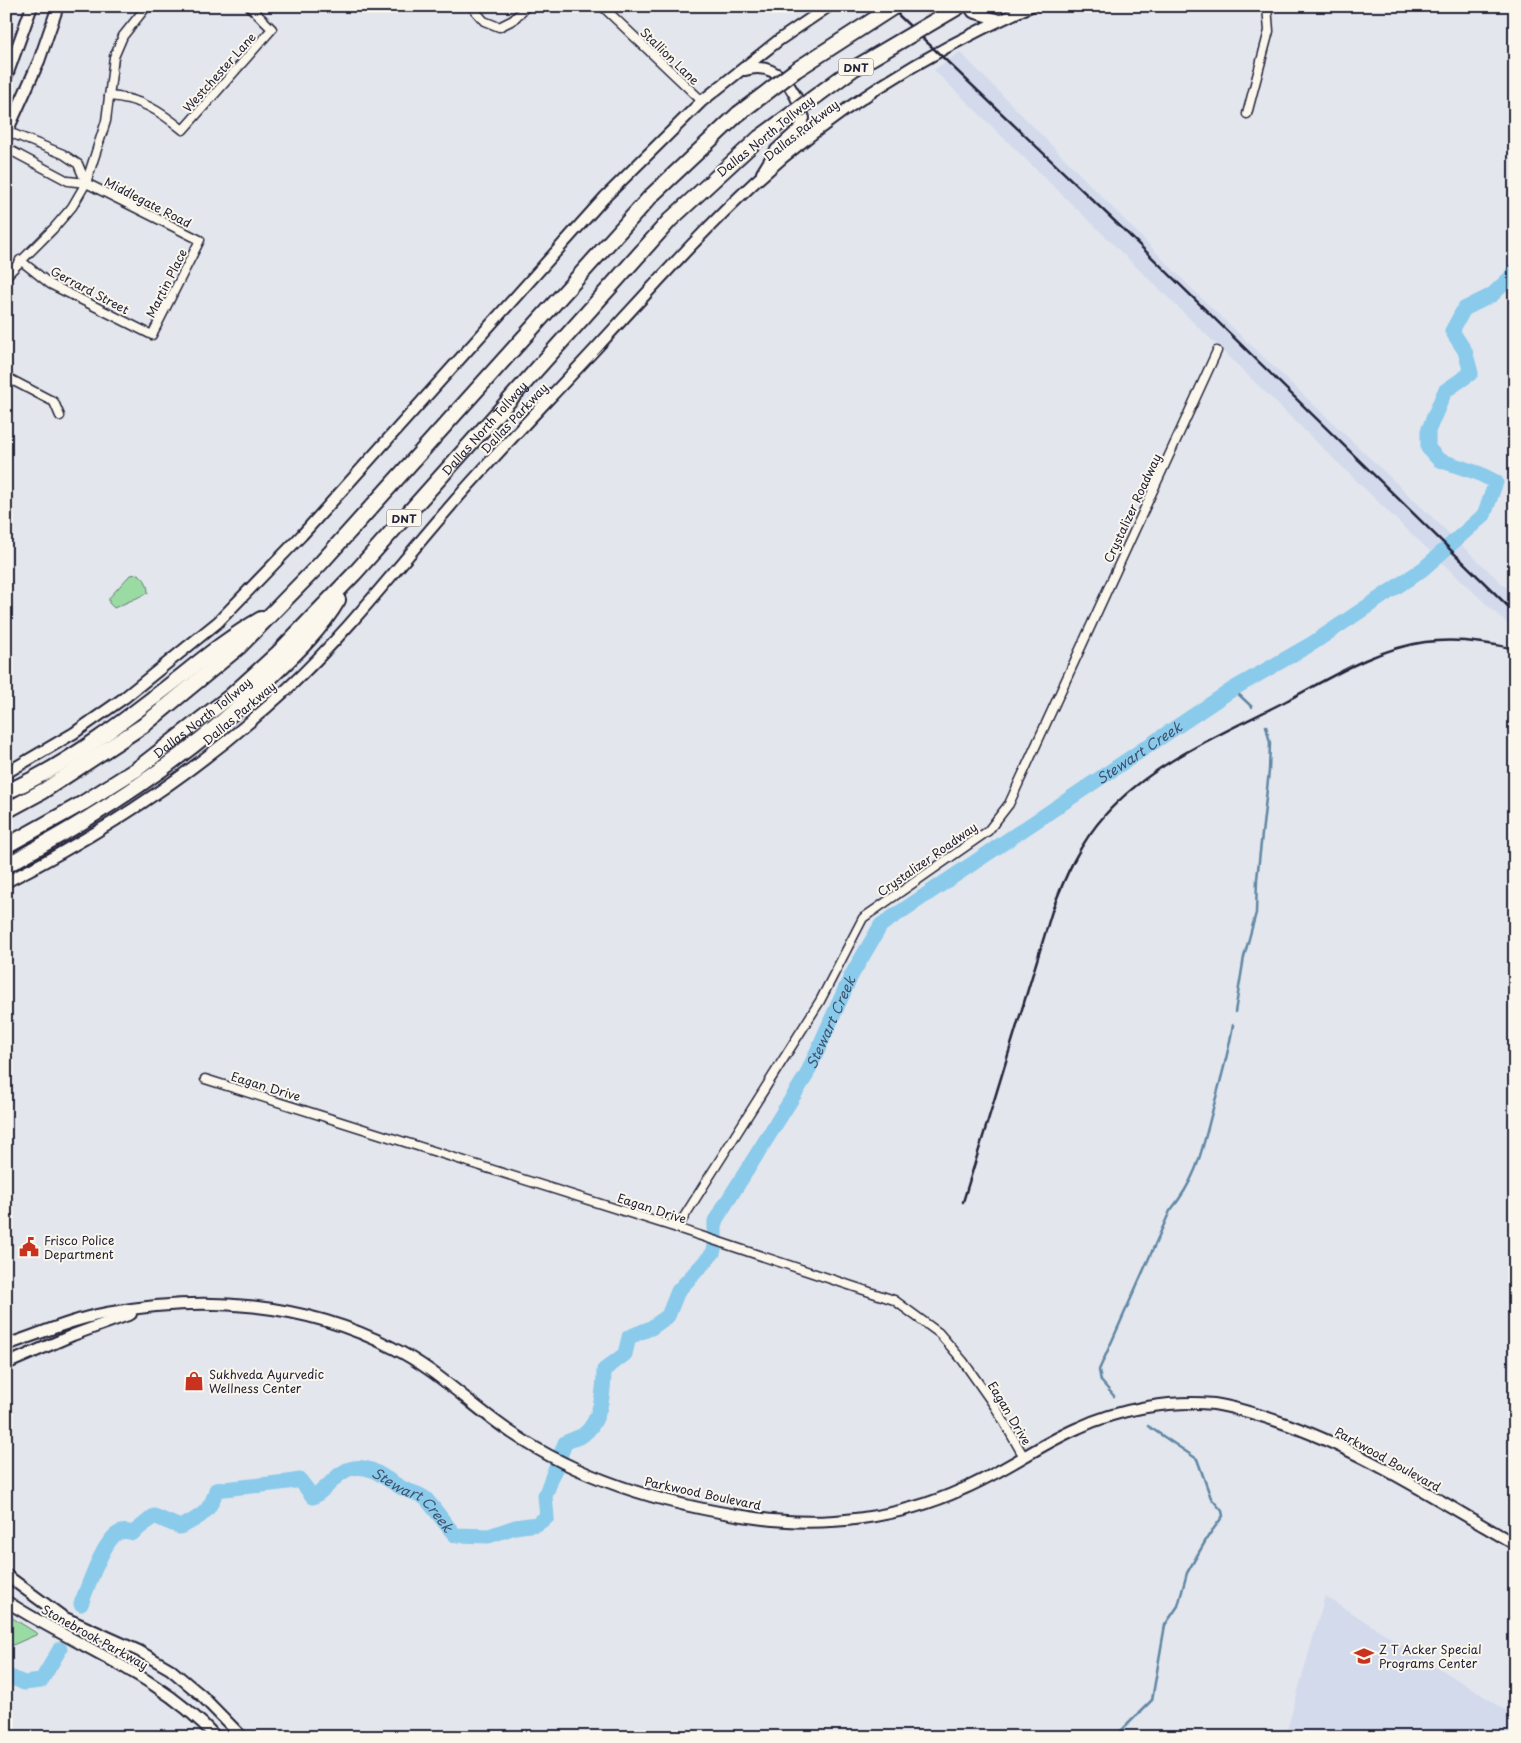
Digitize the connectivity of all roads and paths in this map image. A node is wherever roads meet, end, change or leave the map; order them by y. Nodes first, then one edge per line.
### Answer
1 (32, 6) edge
2 (58, 6) edge
3 (147, 6) edge
4 (249, 6) edge
5 (471, 6) edge
6 (527, 6) edge
7 (602, 6) edge
8 (829, 6) edge
9 (895, 6) edge
10 (960, 6) edge
11 (970, 6) edge
12 (1031, 6) edge
13 (1266, 6) edge
14 (999, 20) junction
15 (738, 72) junction
16 (6, 78) edge
17 (109, 96) junction
18 (702, 101) junction
19 (1247, 114) dead end
20 (7, 132) edge
21 (6, 148) edge
22 (757, 180) junction
23 (86, 183) junction
24 (200, 240) joint
25 (20, 260) junction
26 (6, 276) edge
27 (152, 335) joint
28 (1217, 351) dead end
29 (6, 377) edge
30 (60, 416) dead end
31 (354, 574) junction
32 (279, 608) junction
33 (6, 773) edge
34 (6, 792) edge
35 (6, 811) edge
36 (6, 846) edge
37 (6, 866) edge
38 (6, 882) edge
39 (205, 1079) dead end
40 (677, 1228) junction
41 (149, 1308) junction
42 (6, 1344) edge
43 (6, 1364) edge
44 (1024, 1457) junction
45 (1515, 1544) edge
46 (6, 1575) edge
47 (6, 1601) edge
48 (216, 1737) edge
49 (242, 1737) edge

1 - 16 main road
2 - 20 main road
3 - 17 street
4 - 17 street, Westchester Lane
5 - 6 street
7 - 18 street, Stallion Lane
8 - 15 main road
9 - 32 highway, DNT, bridge
10 - 31 highway, Dallas North Tollway / DNT, bridge
11 - 14 main road
12 - 14 main road, Dallas Parkway
13 - 19 street
14 - 22 main road, Dallas Parkway
15 - 18 main road
15 - 22 main road
17 - 23 street
18 - 33 main road
20 - 23 street, Middlegate Road
21 - 23 street, Middlegate Road
22 - 38 main road, Dallas Parkway
23 - 24 street, Middlegate Road
23 - 25 street
24 - 27 street, Martin Place
25 - 26 street
25 - 27 street, Gerrard Street
28 - 40 street, Crystalizer Roadway
29 - 30 street
31 - 36 highway, Dallas North Tollway / DNT
31 - 37 highway
32 - 34 highway
32 - 35 highway, DNT
39 - 40 street, Eagan Drive
40 - 44 street, Eagan Drive
41 - 42 main road, Parkwood Boulevard
41 - 43 main road, Parkwood Boulevard
41 - 44 main road, Parkwood Boulevard
44 - 45 main road, Parkwood Boulevard
46 - 49 main road, Stonebrook Parkway
47 - 48 main road, Stonebrook Parkway

